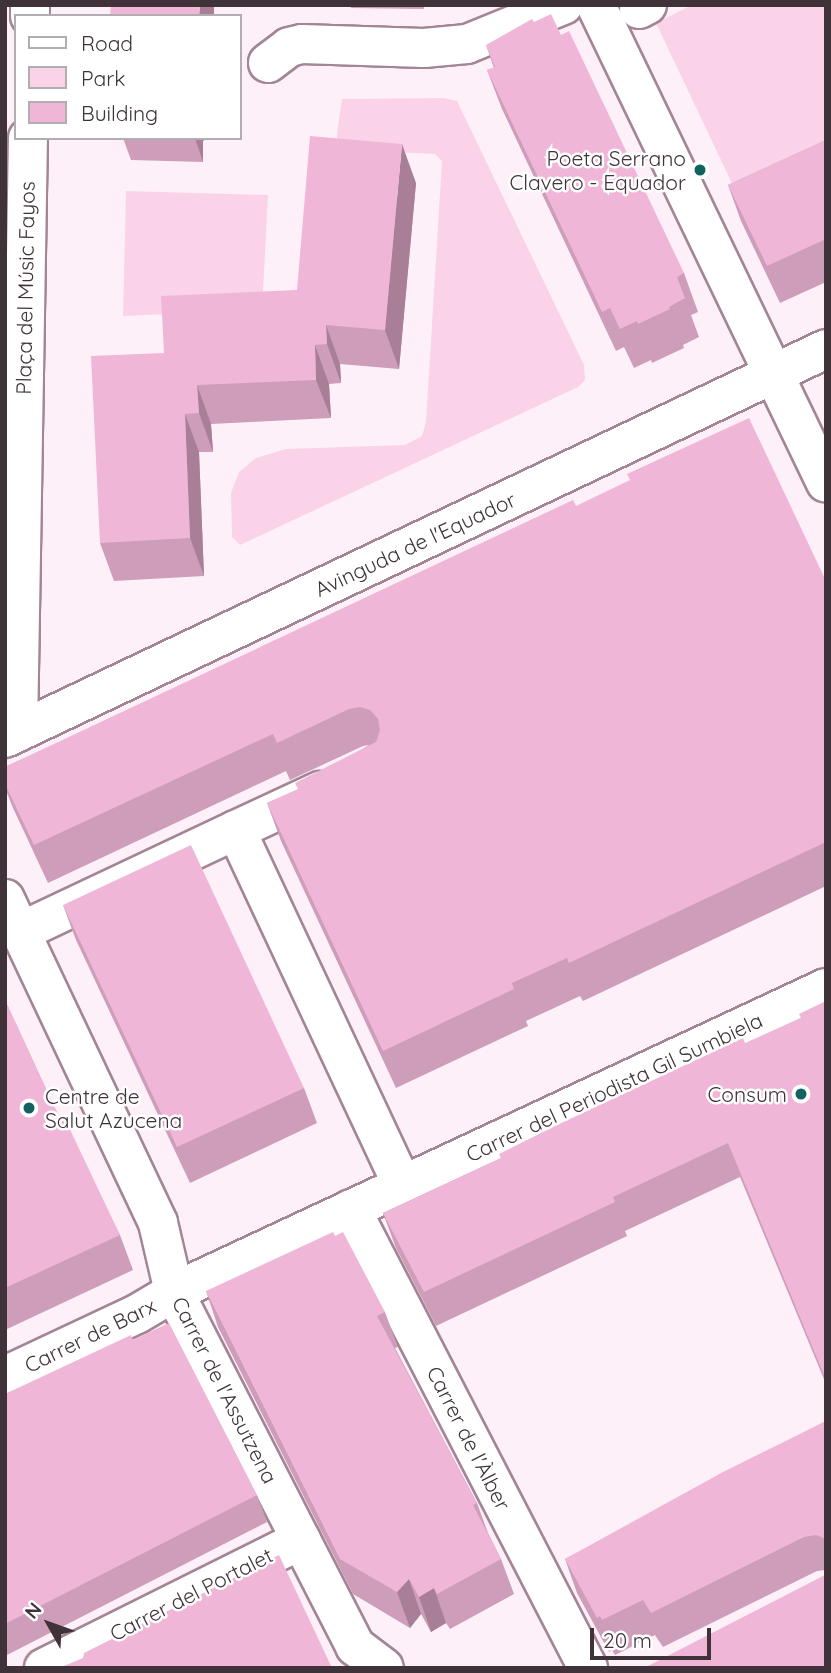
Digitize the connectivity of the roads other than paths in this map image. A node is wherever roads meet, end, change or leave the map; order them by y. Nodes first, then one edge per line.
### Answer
1 (563, 5) edge
2 (596, 5) edge
3 (268, 63) dead end
4 (28, 140) edge
5 (826, 349) edge
6 (771, 374) junction
7 (826, 483) edge
8 (12, 735) edge
9 (348, 778) edge
10 (236, 830) junction
11 (13, 915) edge
12 (826, 988) edge
13 (402, 1185) junction
14 (351, 1209) junction
15 (174, 1292) junction
16 (5, 1376) edge
17 (301, 1539) junction
18 (370, 1657) edge
19 (577, 1665) edge
20 (44, 1668) edge

1 - 3 street
2 - 6 street
4 - 8 street, Plaça del Músic Fayos
5 - 6 street, Avinguda de l'Equador
6 - 7 street
6 - 8 street, Avinguda de l'Equador
9 - 10 street
10 - 11 street
10 - 13 street
11 - 15 street, Carrer de l'Assutzena
12 - 13 street, Carrer del Periodista Gil Sumbiela
13 - 14 street, Carrer del Periodista Gil Sumbiela
14 - 15 street, Carrer del Periodista Gil Sumbiela
14 - 19 street, Carrer de l'Àlber
15 - 16 street, Carrer de Barx
15 - 17 street, Carrer de l'Assutzena
17 - 18 street, Carrer de l'Assutzena
17 - 20 street, Carrer del Portalet

